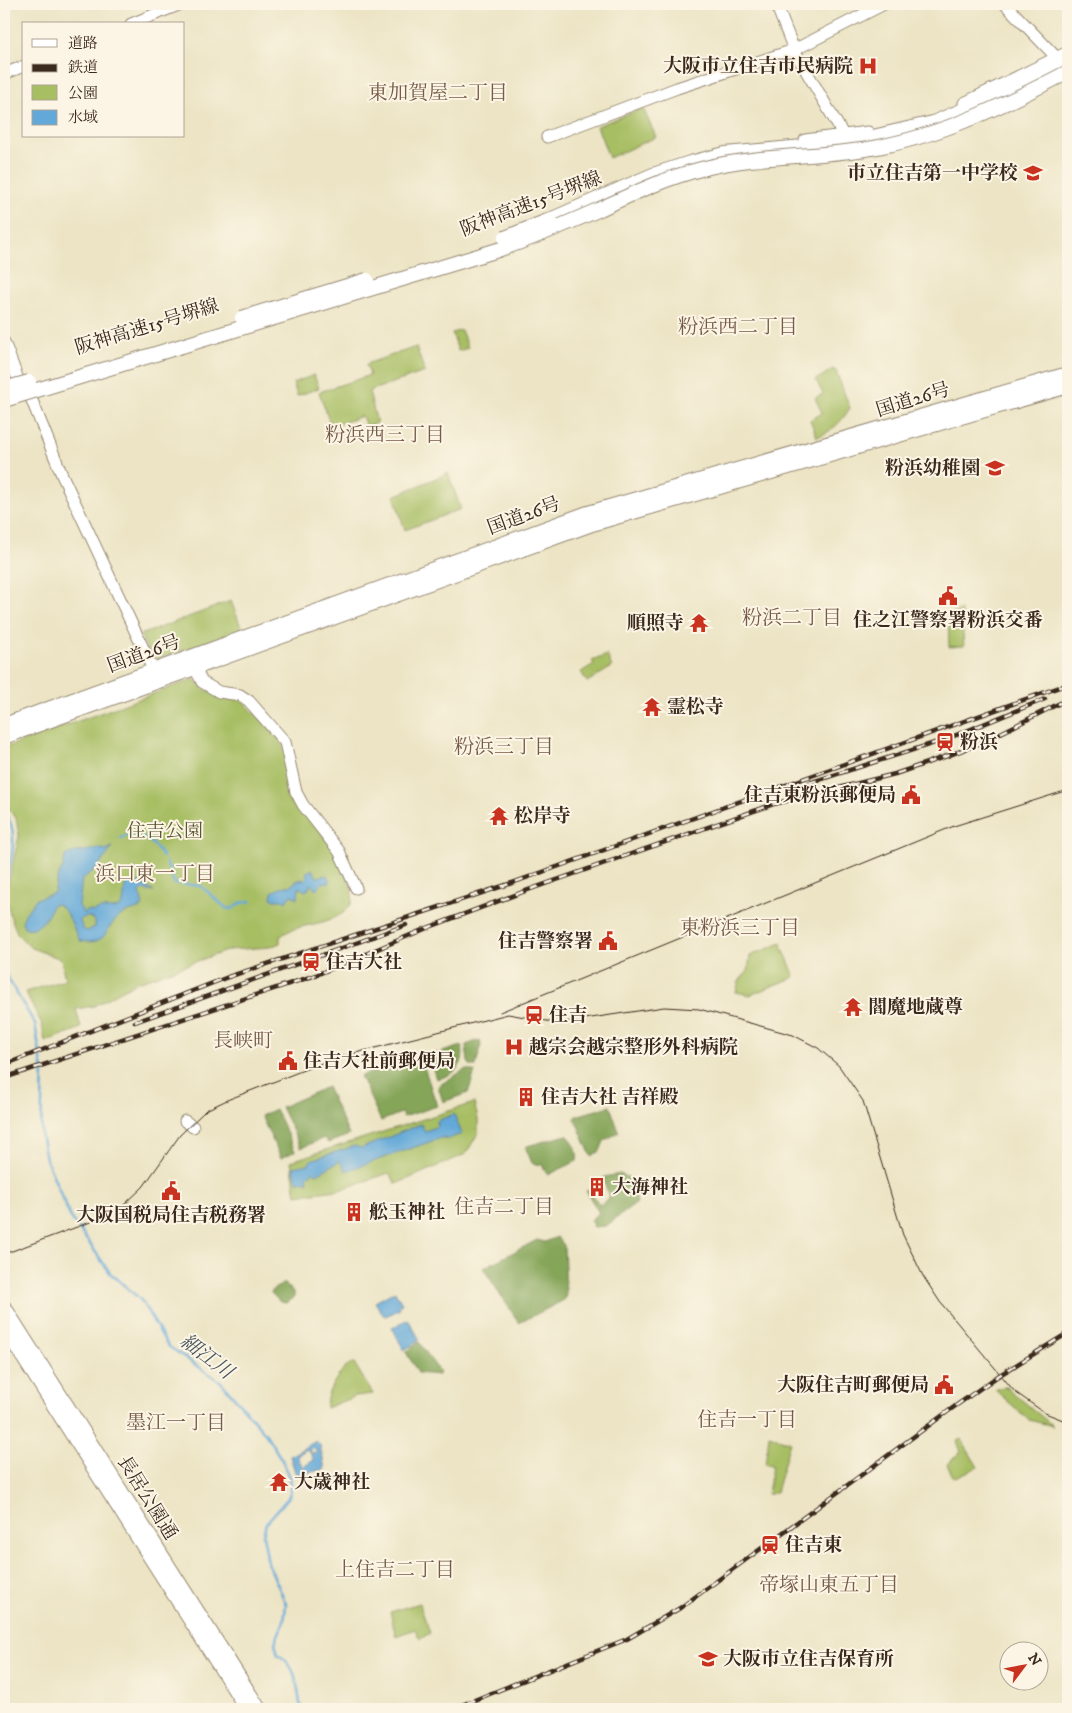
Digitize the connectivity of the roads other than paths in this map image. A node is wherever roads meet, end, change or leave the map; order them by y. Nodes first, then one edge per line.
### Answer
1 (181, 4) edge
2 (776, 4) edge
3 (884, 4) edge
4 (1005, 4) edge
5 (136, 22) edge
6 (794, 50) junction
7 (1068, 52) edge
8 (1063, 59) edge
9 (22, 67) edge
10 (1068, 72) edge
11 (4, 74) edge
12 (1068, 76) edge
13 (960, 125) dead end
14 (844, 136) junction
15 (548, 137) dead end
16 (779, 144) dead end
17 (852, 153) dead end
18 (534, 241) dead end
19 (4, 342) edge
20 (1068, 374) edge
21 (1068, 386) edge
22 (4, 389) edge
23 (4, 400) edge
24 (192, 663) junction
25 (156, 676) junction
26 (4, 725) edge
27 (4, 737) edge
28 (356, 888) dead end
29 (4, 1307) edge
30 (4, 1327) edge
31 (247, 1709) edge
32 (259, 1709) edge

1 - 5 street
2 - 6 street
3 - 6 street
4 - 8 street
6 - 14 street
6 - 15 street
7 - 8 street
8 - 14 street
8 - 22 highway, 阪神高速15号堺線, bridge
9 - 11 street
10 - 23 highway, 阪神高速15号堺線, bridge
12 - 13 street
14 - 16 street
17 - 18 street
19 - 25 street
20 - 24 highway, 国道26号
21 - 24 highway, 国道26号
24 - 25 highway, 国道26号
24 - 28 street
25 - 26 highway, 国道26号
25 - 27 highway, 国道26号
29 - 32 highway, 長居公園通
30 - 31 highway, 長居公園通

